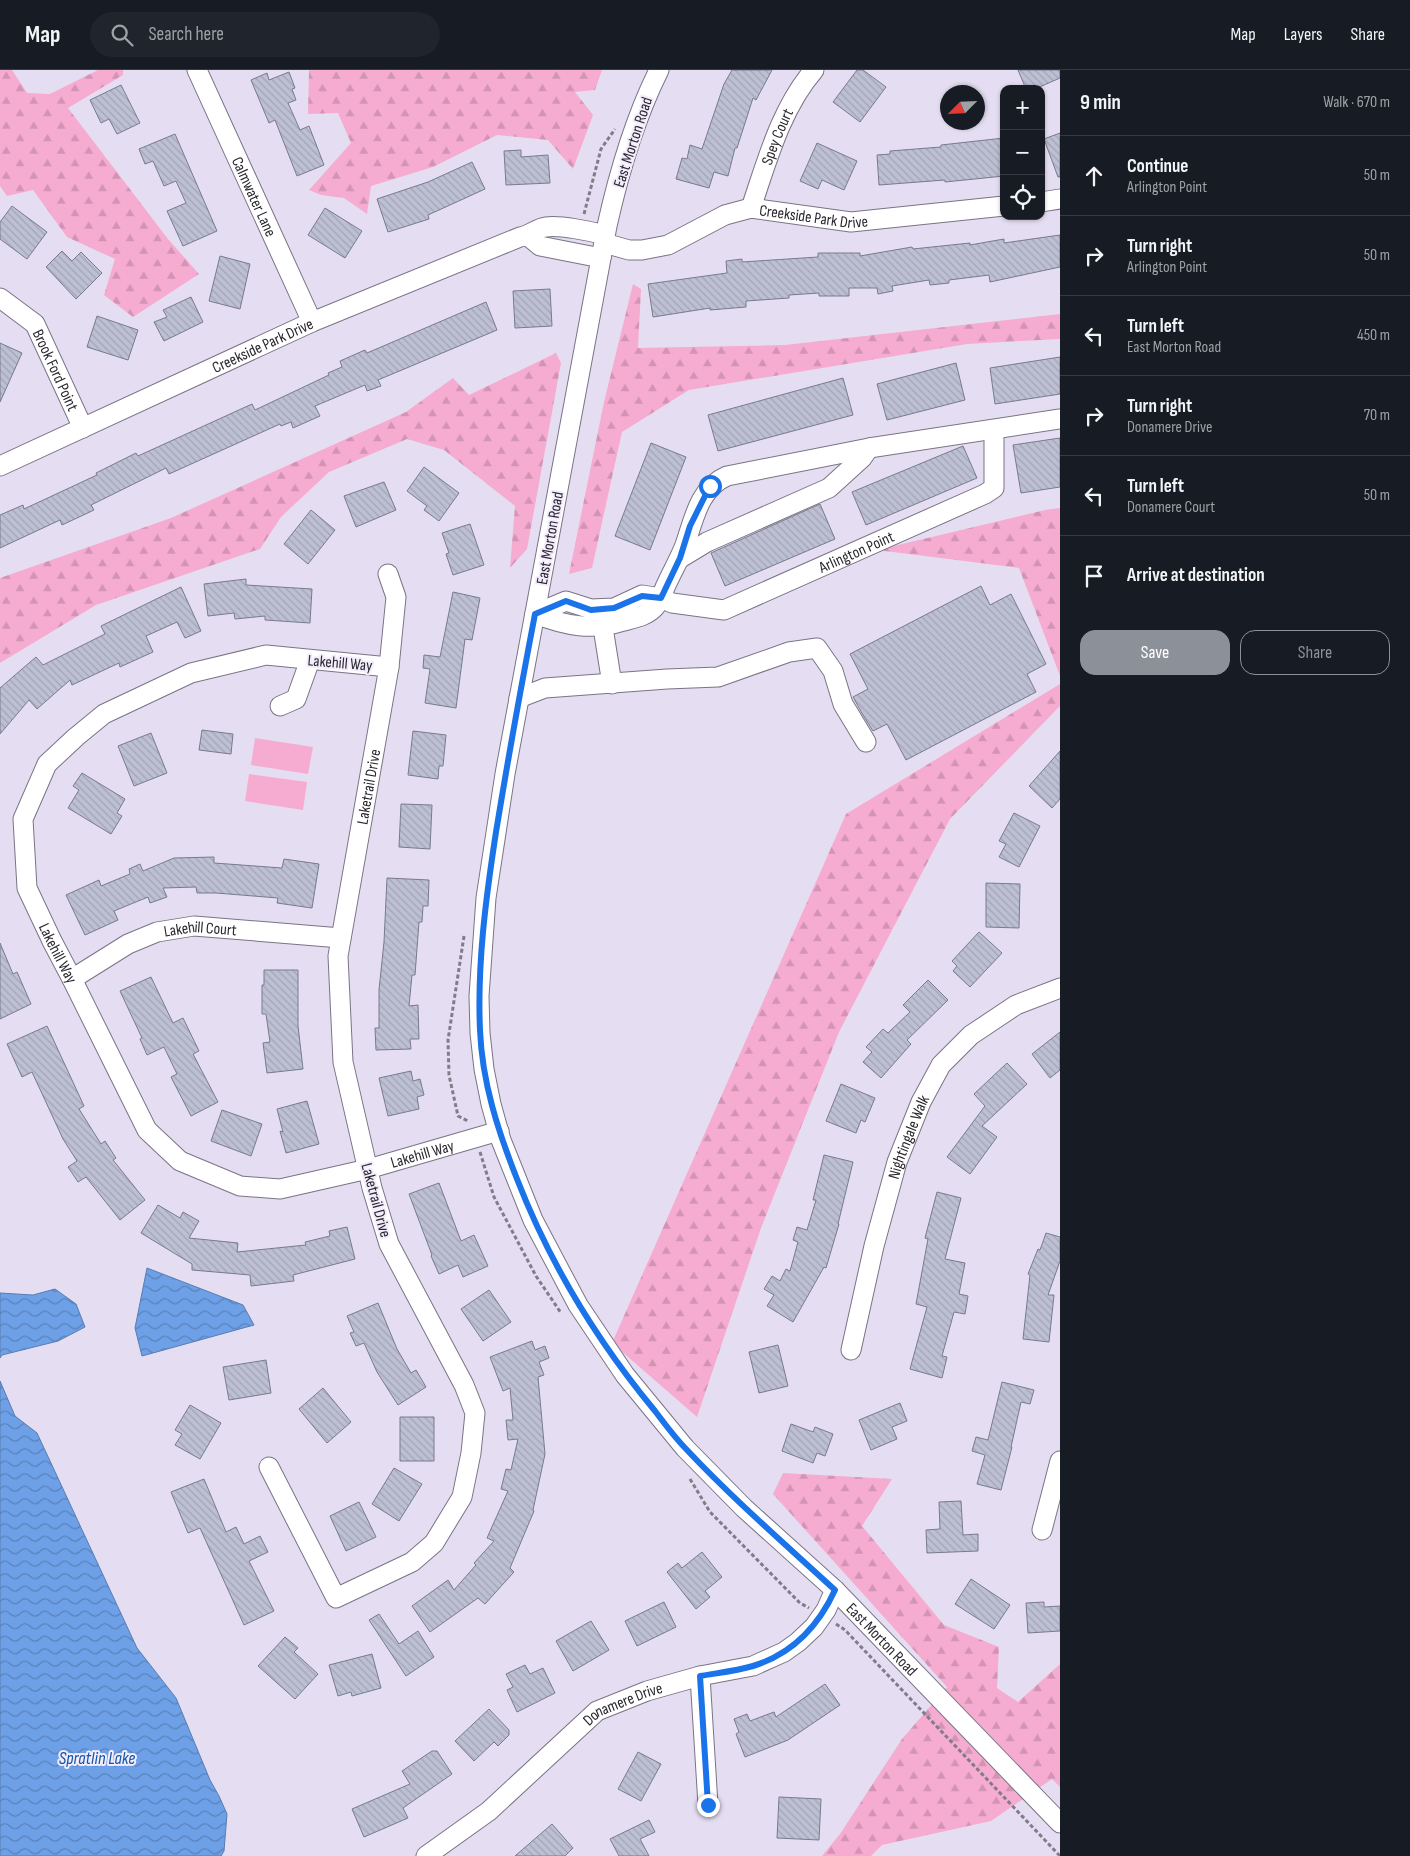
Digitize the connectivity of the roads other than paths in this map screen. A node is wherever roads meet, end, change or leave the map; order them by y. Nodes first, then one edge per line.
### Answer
1 (197, 70) edge
2 (659, 70) edge
3 (814, 70) edge
4 (1060, 199) edge
5 (1045, 201) edge
6 (1000, 206) edge
7 (751, 208) junction
8 (528, 236) junction
9 (603, 245) junction
10 (0, 298) edge
11 (312, 322) junction
12 (1060, 419) edge
13 (83, 428) junction
14 (994, 430) junction
15 (869, 448) junction
16 (0, 466) edge
17 (680, 558) junction
18 (388, 574) dead end
19 (661, 598) junction
20 (535, 614) junction
21 (601, 617) junction
22 (310, 660) junction
23 (389, 667) junction
24 (612, 684) junction
25 (519, 698) junction
26 (280, 706) dead end
27 (866, 742) dead end
28 (341, 938) junction
29 (72, 979) junction
30 (1060, 988) edge
31 (499, 1131) junction
32 (368, 1169) junction
33 (851, 1350) dead end
34 (1060, 1461) edge
35 (269, 1467) dead end
36 (1042, 1530) dead end
37 (835, 1590) junction
38 (700, 1676) junction
39 (708, 1805) dead end
40 (1060, 1823) edge
41 (426, 1856) edge

1 - 11 street, Calmwater Lane
2 - 9 street, East Morton Road
3 - 7 street, Spey Court
4 - 5 street
6 - 7 street, Creekside Park Drive
7 - 9 street, Creekside Park Drive
8 - 9 street, Creekside Park Drive
8 - 9 street, Creekside Park Drive
8 - 11 street, Creekside Park Drive
9 - 20 street, East Morton Road
10 - 13 street, Brook Ford Point
11 - 13 street, Creekside Park Drive
12 - 14 street
13 - 16 street, Creekside Park Drive
14 - 15 street
14 - 19 street, Arlington Point
15 - 17 street
15 - 17 street
17 - 19 street
18 - 23 street, Laketrail Drive
19 - 21 street
20 - 21 street
20 - 25 street, East Morton Road
21 - 24 street
22 - 23 street, Lakehill Way
22 - 26 street
22 - 29 street, Lakehill Way
23 - 28 street, Laketrail Drive
24 - 25 street
24 - 27 street
25 - 31 street, East Morton Road
28 - 29 street, Lakehill Court
28 - 32 street, Laketrail Drive
29 - 32 street, Lakehill Way
30 - 33 street, Nightingale Walk
31 - 32 street, Lakehill Way
31 - 37 street, East Morton Road
32 - 35 street, Laketrail Drive
34 - 36 street
37 - 38 street, Donamere Drive
37 - 40 street, East Morton Road
38 - 39 street
38 - 41 street, Donamere Drive

